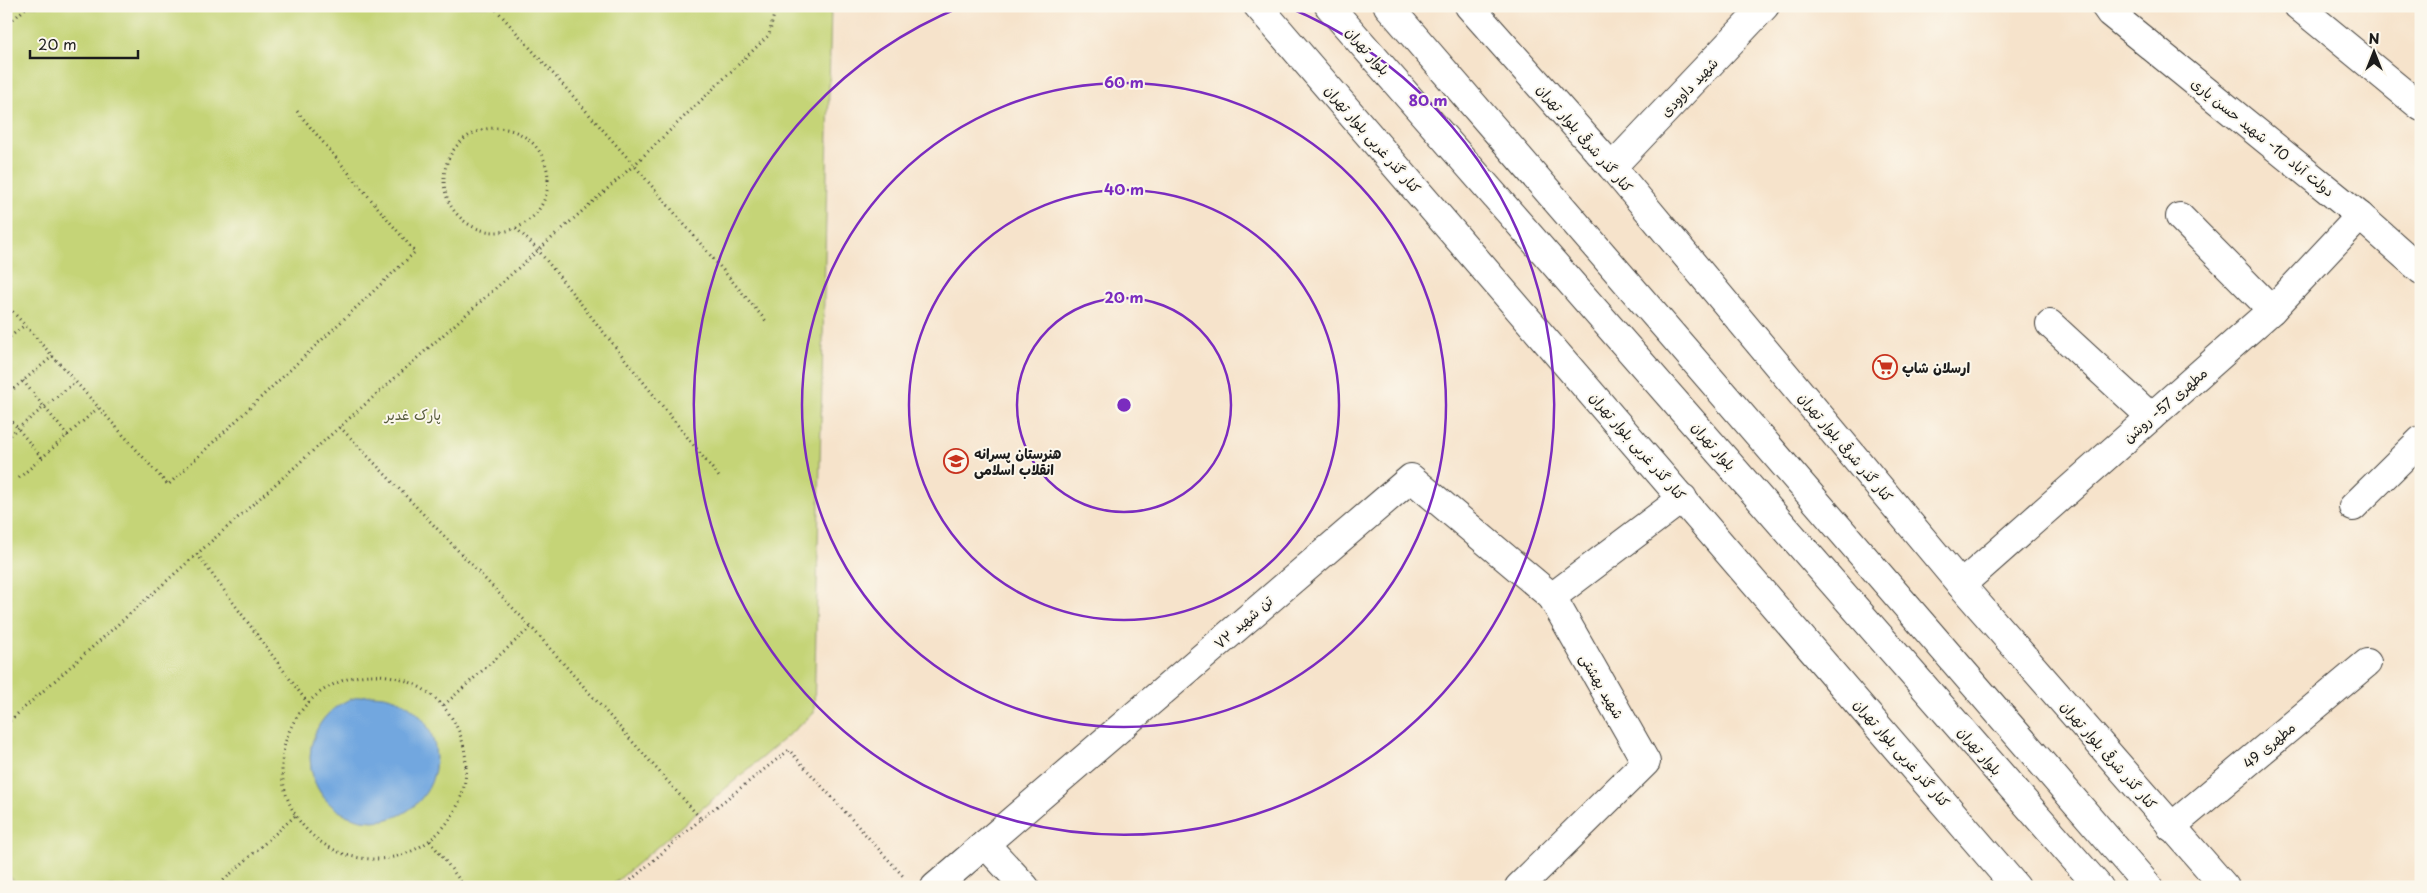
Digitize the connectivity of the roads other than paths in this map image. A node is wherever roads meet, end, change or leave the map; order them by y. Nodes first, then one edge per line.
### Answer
1 (1258, 6) edge
2 (1329, 6) edge
3 (1388, 6) edge
4 (1469, 6) edge
5 (1765, 6) edge
6 (2105, 6) edge
7 (2298, 6) edge
8 (2421, 107) edge
9 (1612, 167) junction
10 (2360, 216) junction
11 (2180, 217) dead end
12 (2421, 270) edge
13 (2272, 310) junction
14 (2050, 324) dead end
15 (2152, 417) junction
16 (2421, 440) edge
17 (1683, 498) junction
18 (2353, 507) dead end
19 (1961, 585) junction
20 (1552, 597) junction
21 (2366, 663) dead end
22 (2171, 827) junction
23 (985, 844) junction
24 (935, 887) edge
25 (1025, 887) edge
26 (1518, 887) edge
27 (2016, 887) edge
28 (2099, 887) edge
29 (2149, 887) edge
30 (2225, 887) edge

1 - 17 street, کنار گذر غربی بلوار تهران
2 - 28 street, بلوار تهران
3 - 29 street
4 - 9 street, کنار گذر شرقی بلوار تهران
5 - 9 street, شهید داوودی
6 - 10 street, دولت آباد 10- شهید حسن یاری
7 - 8 street
9 - 19 street, کنار گذر شرقی بلوار تهران
10 - 12 street, دولت آباد 10- شهید حسن یاری
10 - 13 street, مطهری 57- روشن
11 - 13 street
13 - 15 street, مطهری 57- روشن
14 - 15 street
15 - 19 street, مطهری 57- روشن
16 - 18 street
17 - 20 street
17 - 27 street, کنار گذر غربی بلوار تهران
19 - 22 street, کنار گذر شرقی بلوار تهران
20 - 23 street, ۷۲ تن شهید
20 - 26 street, شهید بهشتی
21 - 22 street, مطهری 49
22 - 30 street, کنار گذر شرقی بلوار تهران
23 - 24 street, ۷۲ تن شهید
23 - 25 street

